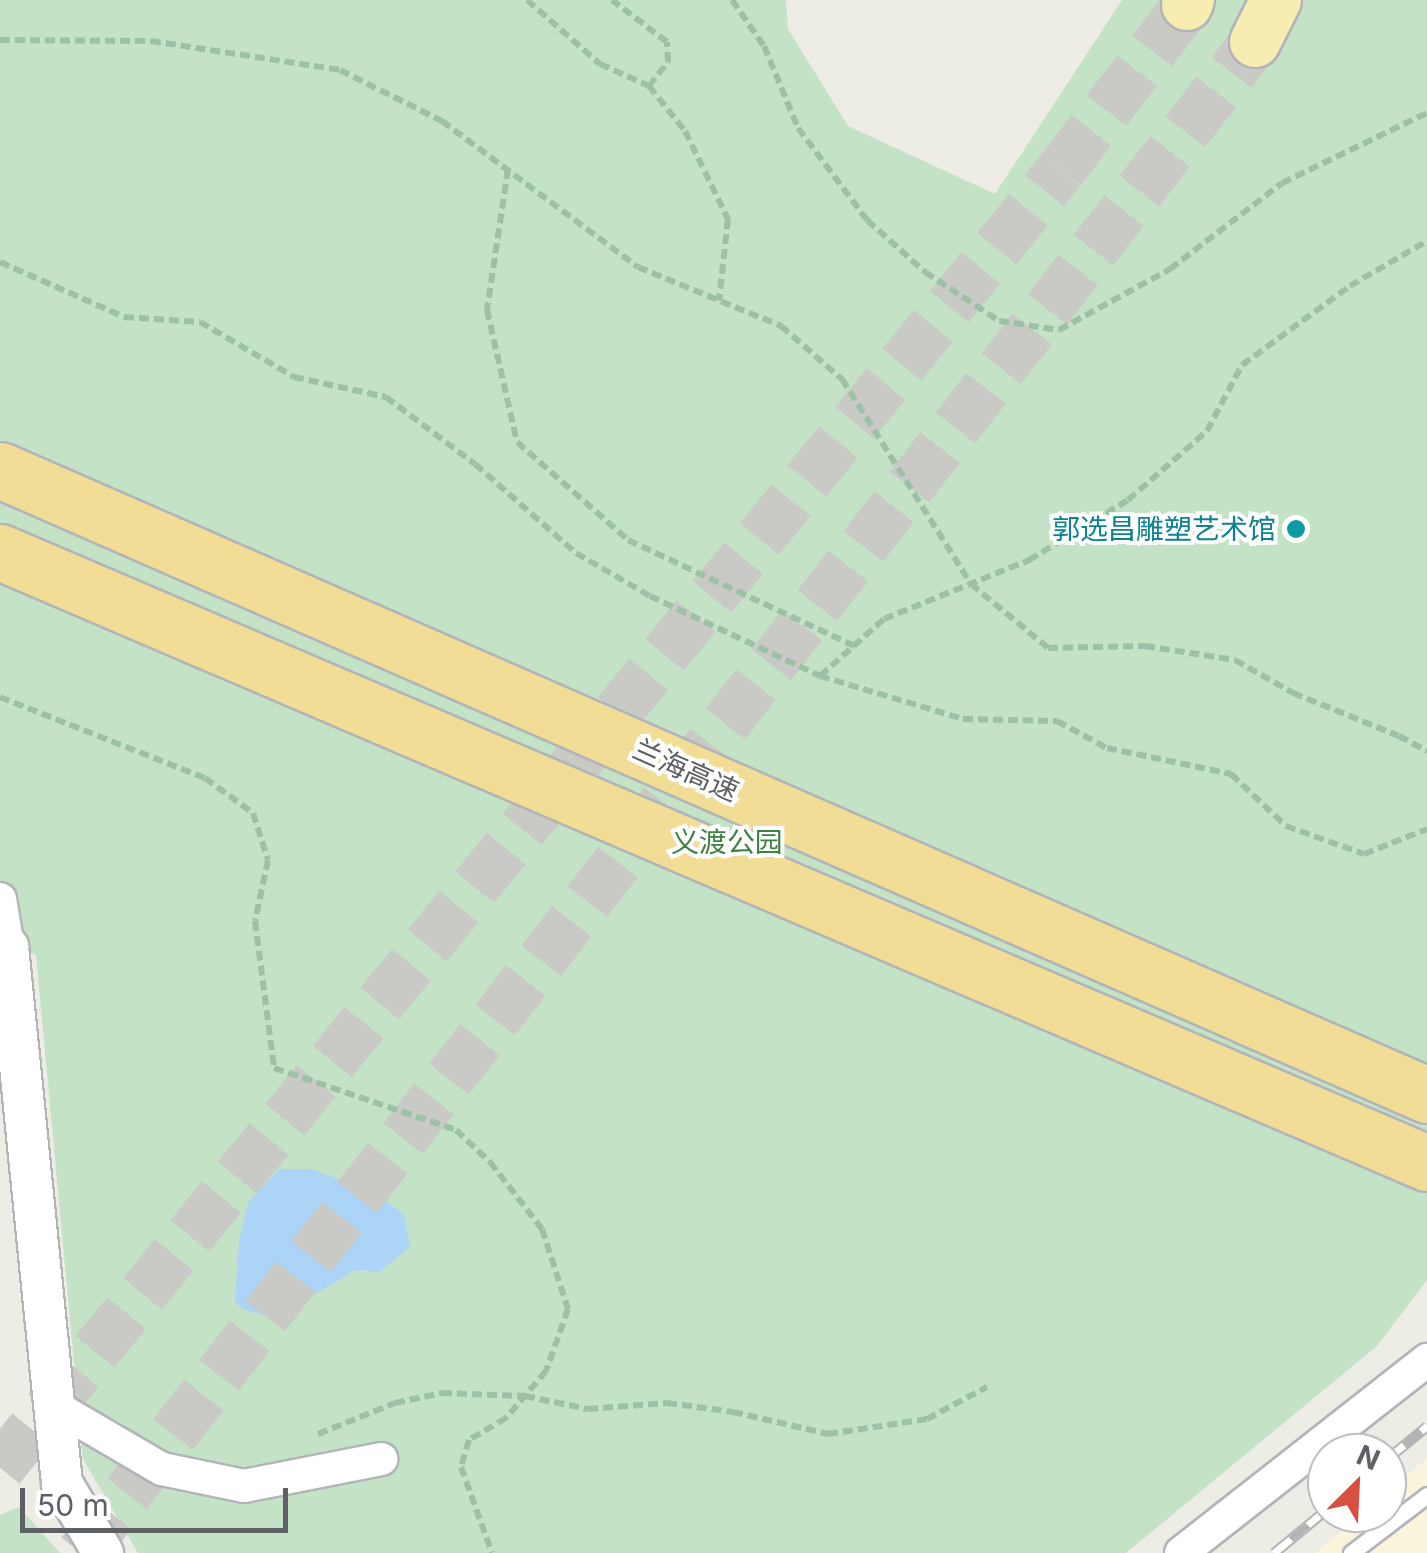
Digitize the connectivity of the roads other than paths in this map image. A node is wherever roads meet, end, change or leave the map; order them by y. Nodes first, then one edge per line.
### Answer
1 (0, 470) edge
2 (0, 552) edge
3 (0, 899) edge
4 (4, 965) edge
5 (1411, 1088) edge
6 (1427, 1163) edge
7 (1427, 1360) edge
8 (54, 1406) junction
9 (381, 1459) dead end
10 (1427, 1495) edge
11 (103, 1553) edge
12 (1181, 1553) edge
13 (1351, 1553) edge

1 - 5 highway, 兰海高速
2 - 6 highway
3 - 4 street
4 - 8 street
7 - 12 street
8 - 9 street
8 - 11 street
10 - 13 lane

